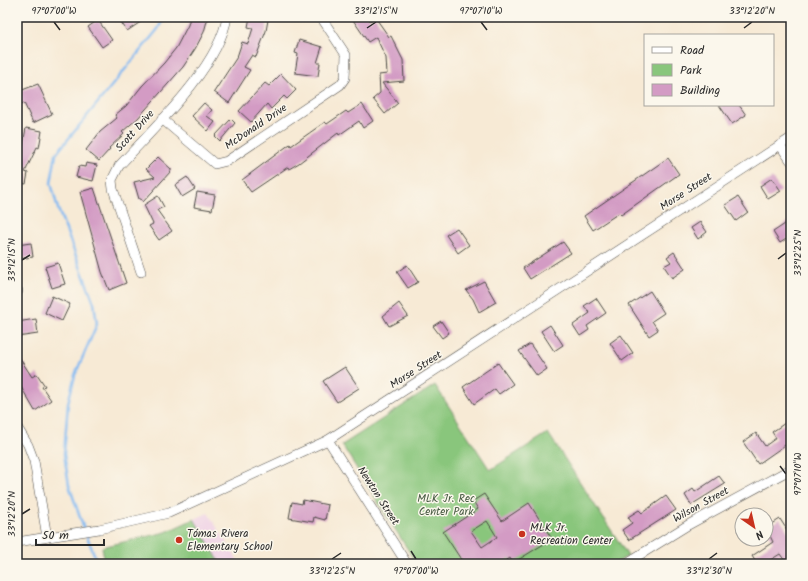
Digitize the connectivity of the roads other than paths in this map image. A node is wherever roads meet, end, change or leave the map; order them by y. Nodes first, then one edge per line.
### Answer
1 (227, 17) edge
2 (321, 17) edge
3 (162, 119) junction
4 (791, 138) edge
5 (780, 145) junction
6 (791, 162) edge
7 (141, 272) dead end
8 (17, 427) edge
9 (328, 440) junction
10 (791, 469) edge
11 (47, 537) junction
12 (17, 542) edge
13 (407, 564) edge
14 (625, 564) edge

1 - 3 street, Scott Drive
2 - 3 street, McDonald Drive
3 - 7 street, Scott Drive
4 - 5 street, Morse Street
5 - 6 street
5 - 9 street, Morse Street
8 - 11 street
9 - 11 street, Morse Street
9 - 13 street, Newton Street
10 - 14 street, Wilson Street
11 - 12 street, Morse Street

